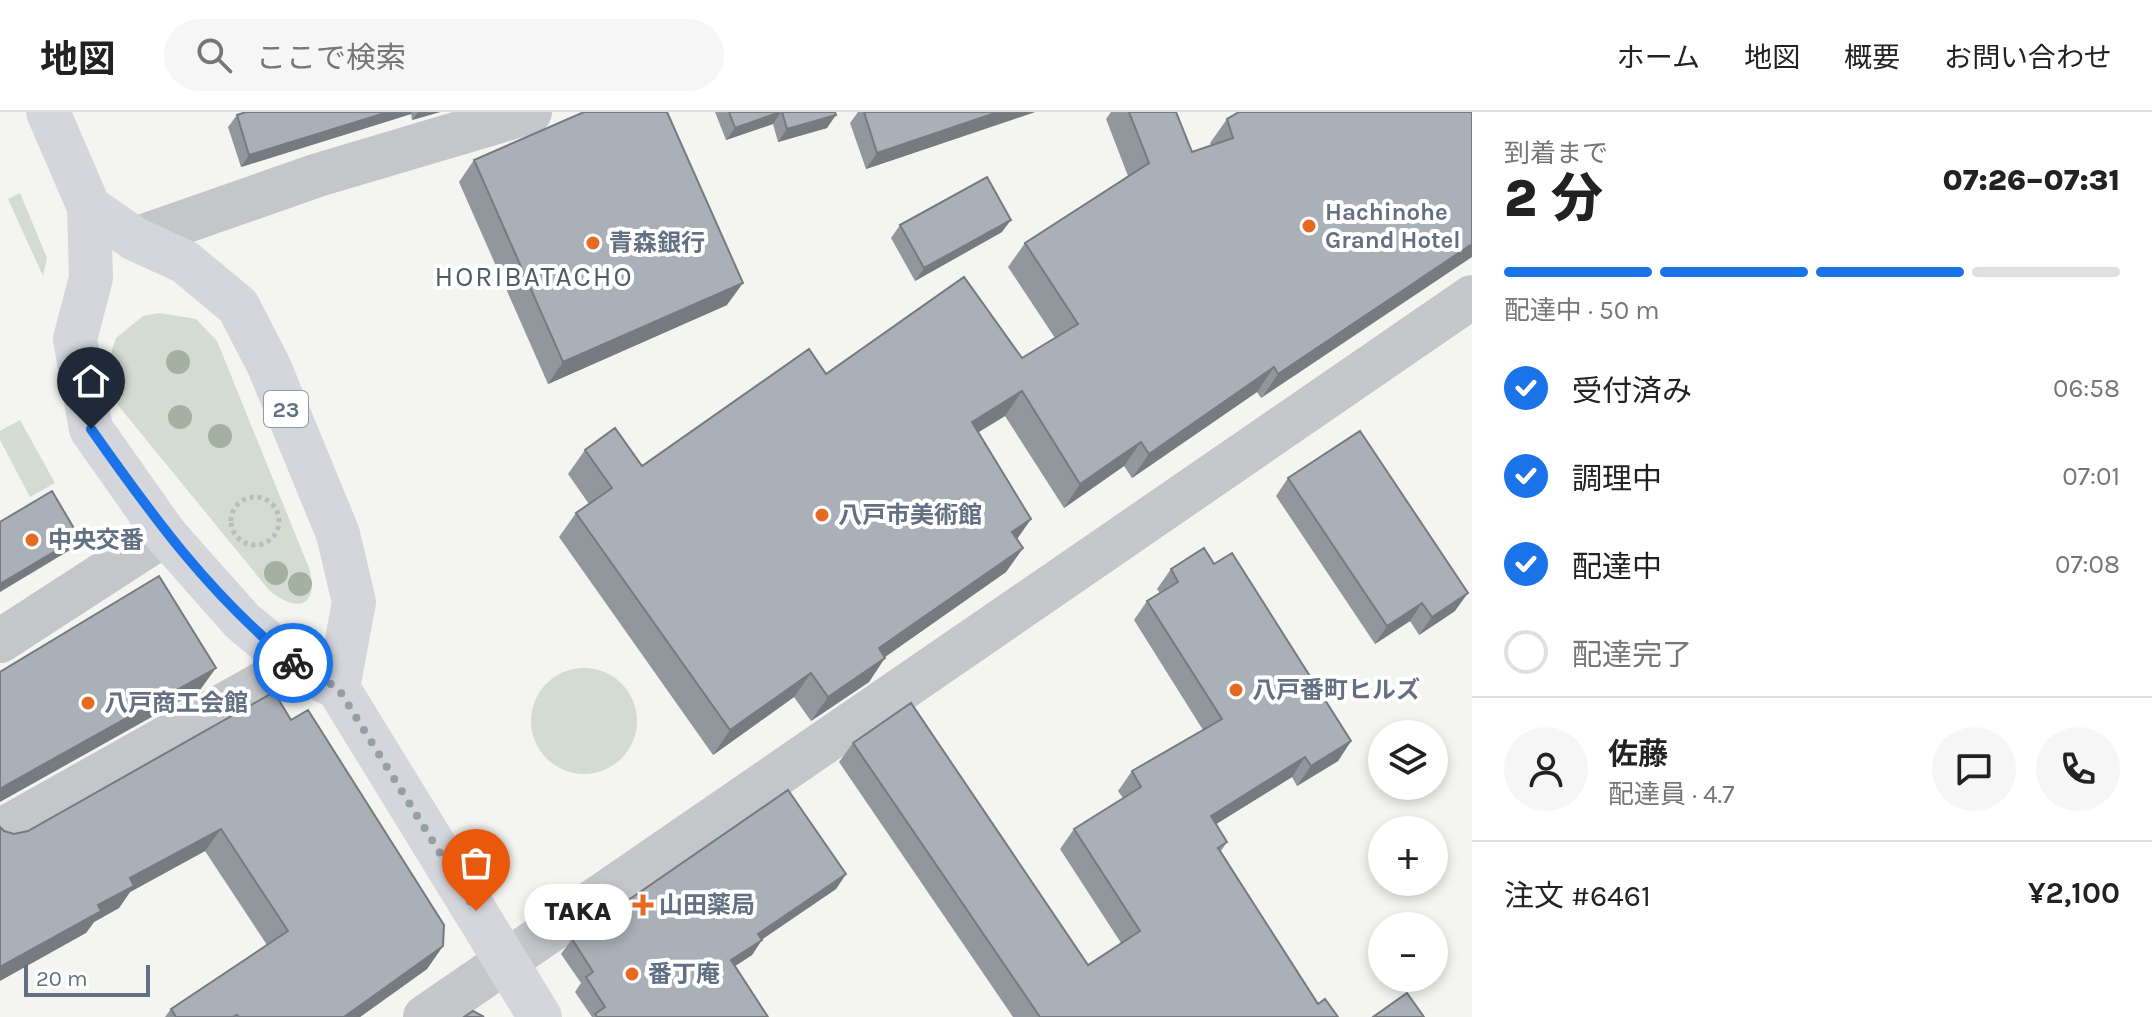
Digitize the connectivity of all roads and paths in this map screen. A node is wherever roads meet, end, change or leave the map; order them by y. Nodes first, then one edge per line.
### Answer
1 (48, 112) edge
2 (530, 112) edge
3 (89, 207) junction
4 (135, 239) junction
5 (1472, 297) edge
6 (165, 534) junction
7 (235, 535) joint
8 (0, 641) edge
9 (295, 665) junction
10 (338, 688) junction
11 (0, 831) edge
12 (507, 961) junction
13 (425, 1017) edge
14 (540, 1017) edge

1 - 3 main road
2 - 4 street
3 - 4 main road, 23
3 - 6 main road
4 - 10 main road, 23
5 - 12 street
6 - 8 street
6 - 9 main road
7 - 7 path
9 - 10 main road
9 - 11 street
10 - 12 main road
12 - 13 street
12 - 14 main road

